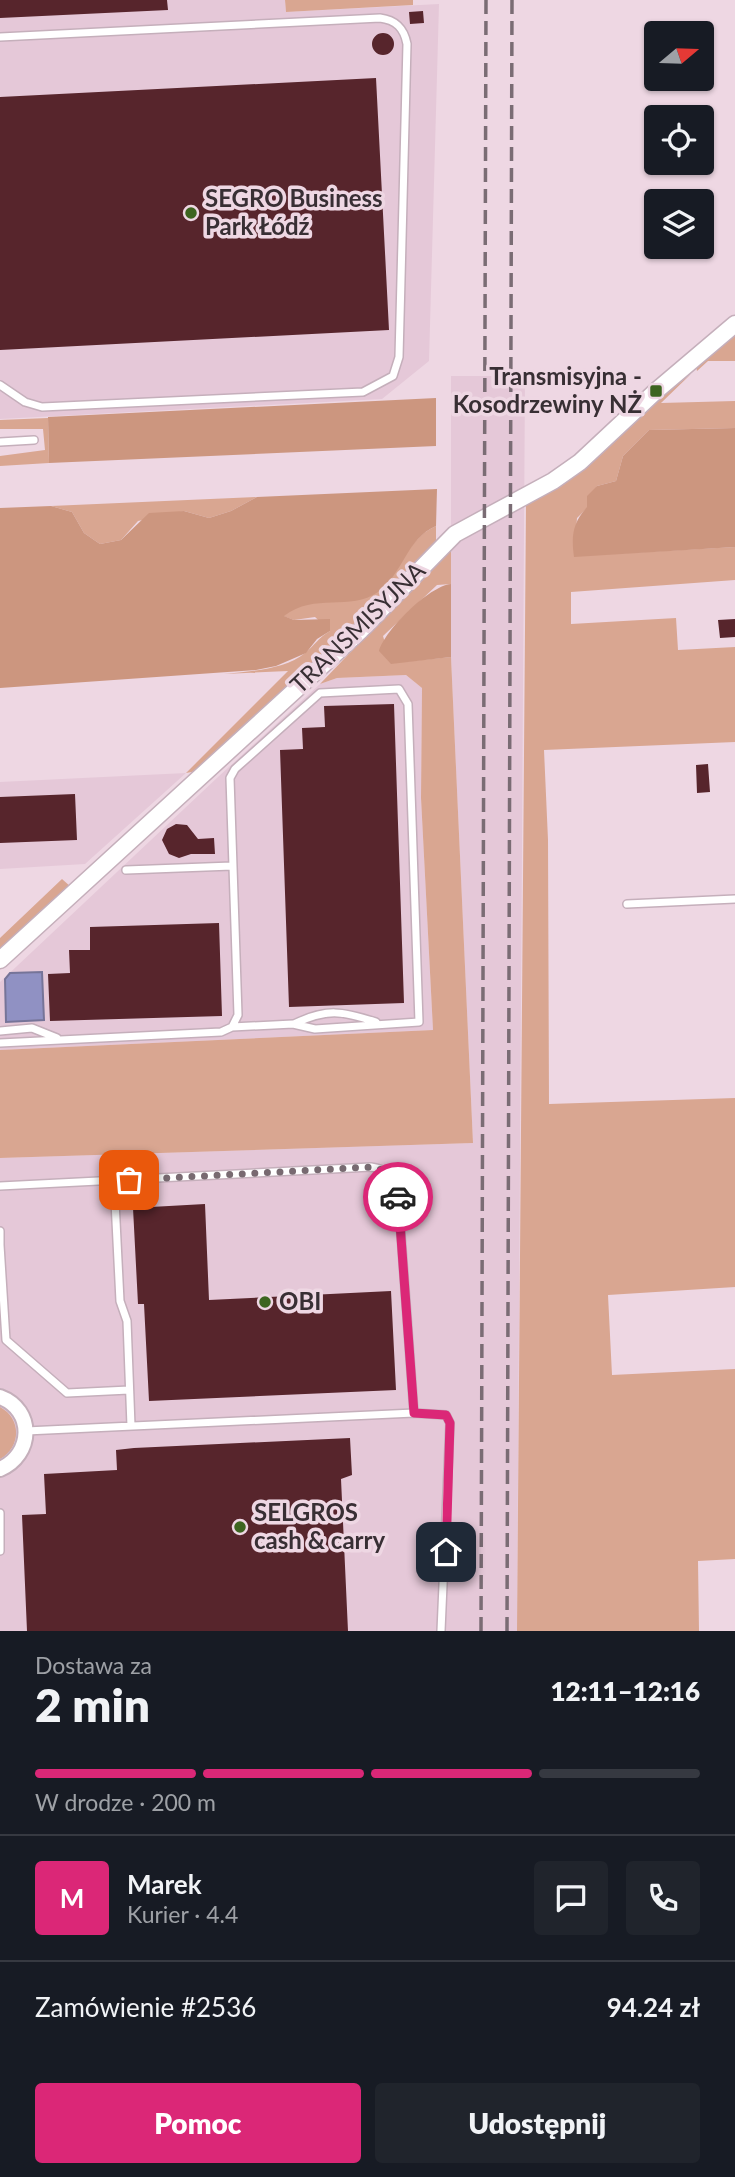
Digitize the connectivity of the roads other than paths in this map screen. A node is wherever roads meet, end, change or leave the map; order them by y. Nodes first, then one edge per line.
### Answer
1 (0, 37) edge
2 (735, 324) edge
3 (0, 385) edge
4 (34, 440) dead end
5 (0, 442) edge
6 (232, 866) junction
7 (126, 870) dead end
8 (735, 899) edge
9 (627, 904) dead end
10 (0, 960) edge
11 (380, 1023) junction
12 (293, 1024) junction
13 (232, 1027) junction
14 (0, 1031) edge
15 (58, 1038) junction
16 (0, 1043) edge
17 (114, 1181) junction
18 (0, 1186) edge
19 (0, 1231) edge
20 (0, 1245) edge
21 (130, 1390) junction
22 (0, 1397) edge
23 (414, 1413) junction
24 (131, 1426) junction
25 (26, 1431) junction
26 (4, 1467) edge
27 (1, 1478) edge
28 (0, 1513) edge
29 (0, 1551) edge
30 (441, 1631) edge

1 - 3 lane
2 - 10 street, TRANSMISYJNA
4 - 5 lane
6 - 7 lane
6 - 11 lane
6 - 13 lane
8 - 9 lane
11 - 12 lane
11 - 12 lane
12 - 13 lane
13 - 15 lane
14 - 15 lane
15 - 16 lane
17 - 18 lane
17 - 21 lane
17 - 23 lane
19 - 20 lane
20 - 21 lane
21 - 24 lane
22 - 25 street
23 - 24 lane
23 - 30 lane
24 - 25 lane
25 - 26 street
26 - 27 lane
28 - 29 lane

